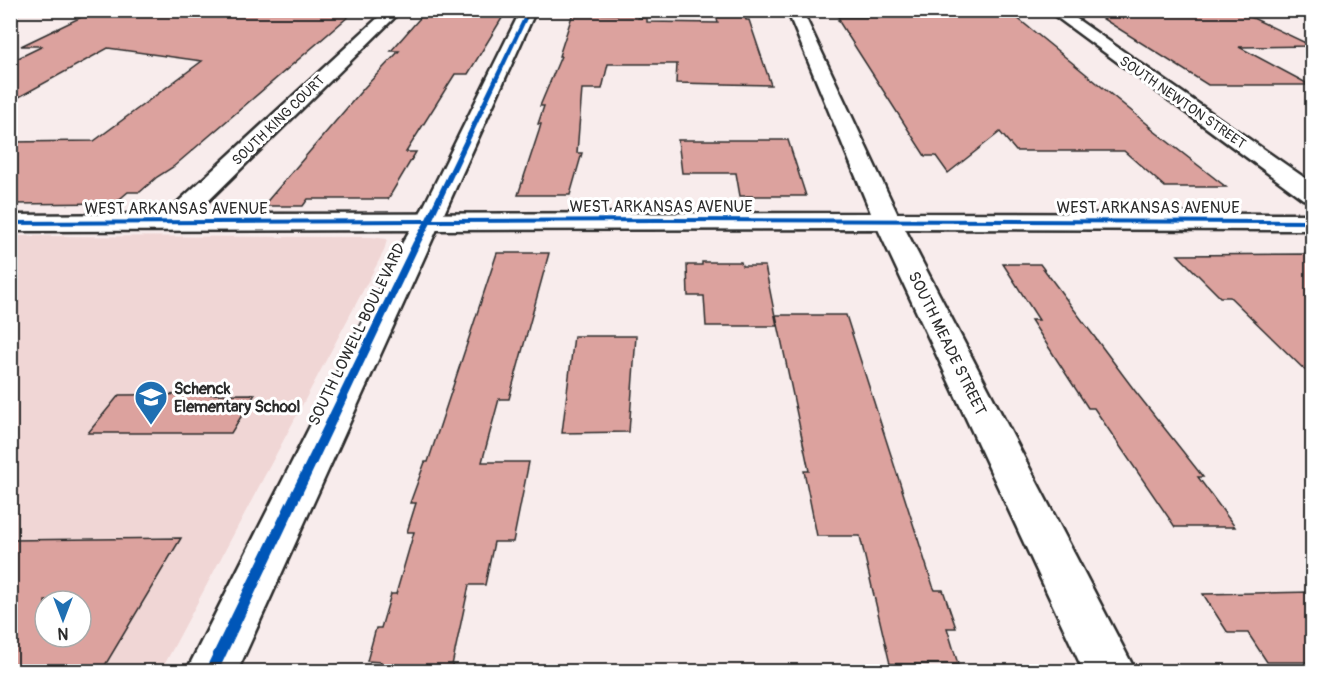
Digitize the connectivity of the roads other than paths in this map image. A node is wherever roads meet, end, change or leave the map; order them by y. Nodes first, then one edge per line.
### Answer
1 (15, 10) edge
2 (529, 10) edge
3 (794, 10) edge
4 (1054, 10) edge
5 (1303, 10) edge
6 (10, 12) edge
7 (1312, 14) edge
8 (386, 18) dead end
9 (1312, 194) edge
10 (888, 221) junction
11 (428, 222) junction
12 (1312, 222) edge
13 (171, 223) junction
14 (10, 224) edge
15 (211, 672) edge
16 (1110, 672) edge

1 - 6 street
2 - 11 street, SOUTH LOWELL BOULEVARD
3 - 10 street, SOUTH MEADE STREET
4 - 9 street, SOUTH NEWTON STREET
5 - 7 street
8 - 13 street, SOUTH KING COURT
10 - 11 street, WEST ARKANSAS AVENUE
10 - 12 street, WEST ARKANSAS AVENUE
10 - 16 street, SOUTH MEADE STREET
11 - 13 street, WEST ARKANSAS AVENUE
11 - 15 street, SOUTH LOWELL BOULEVARD
13 - 14 street, WEST ARKANSAS AVENUE

